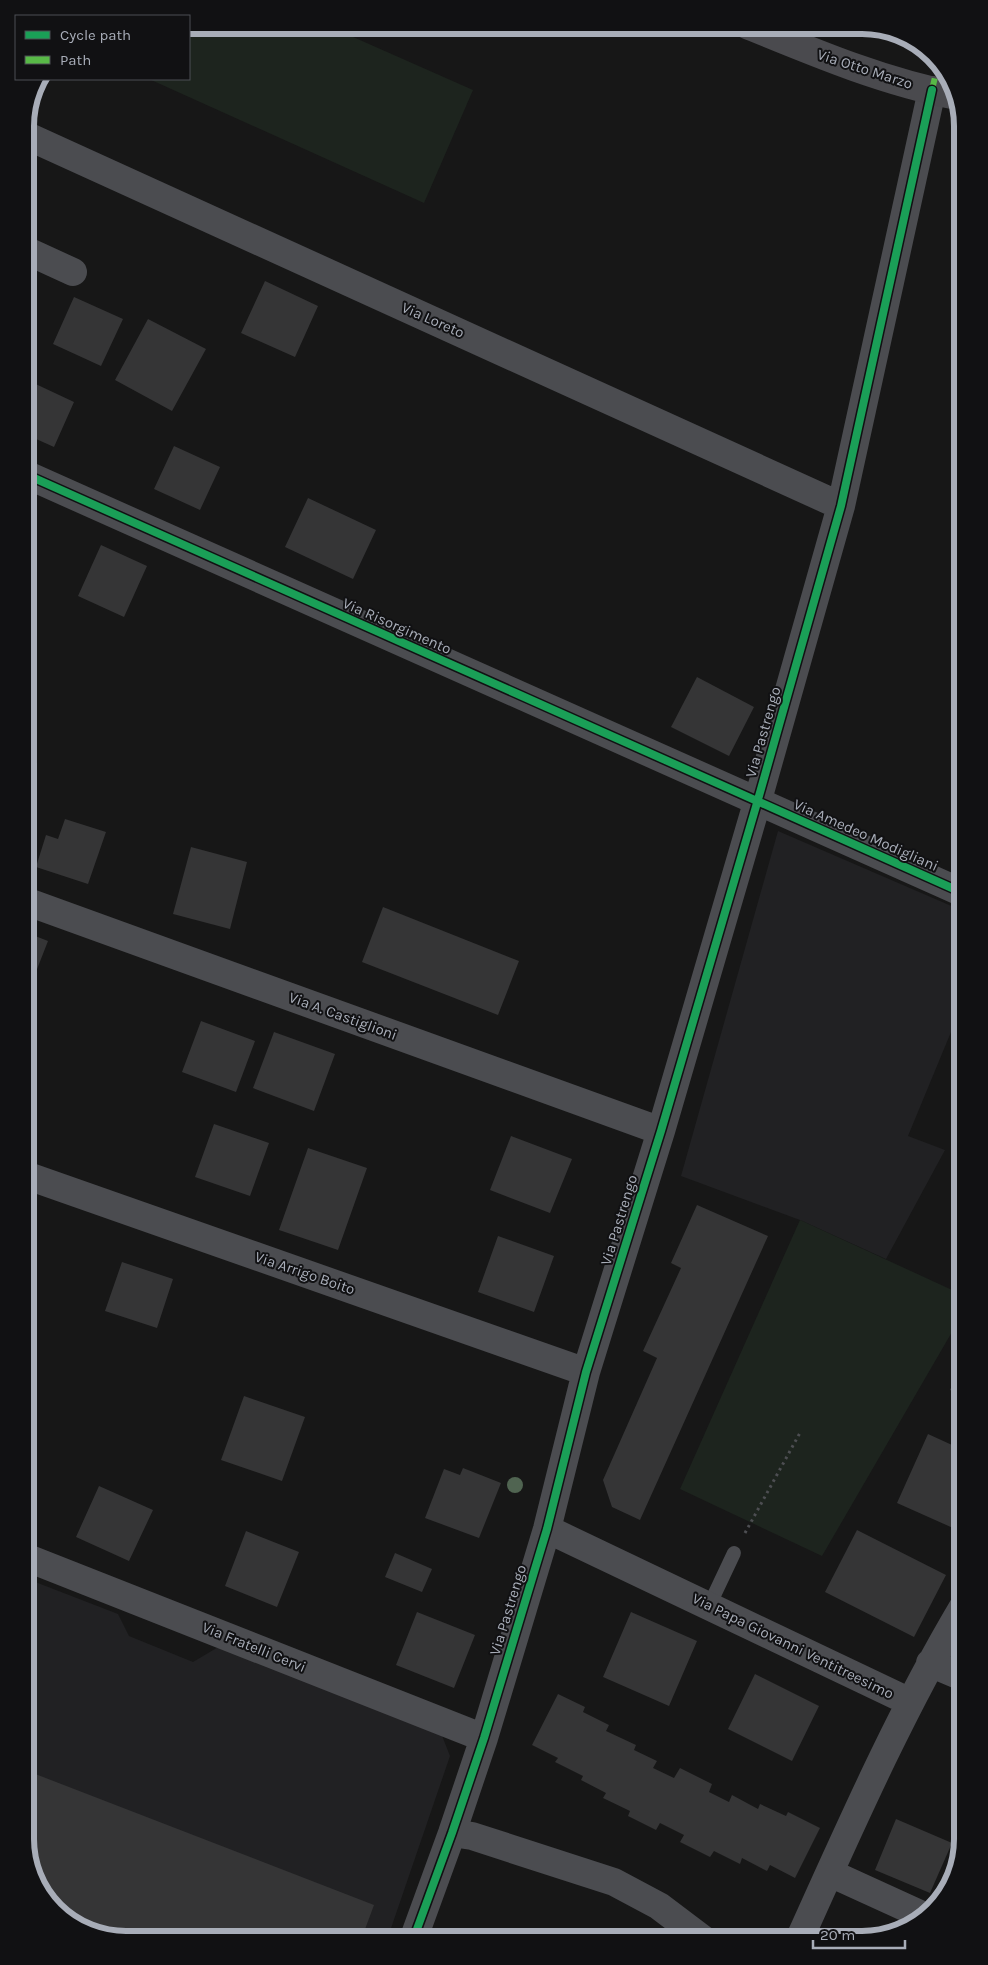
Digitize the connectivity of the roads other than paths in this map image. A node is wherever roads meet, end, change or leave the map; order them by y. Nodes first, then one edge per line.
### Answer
1 (769, 34) edge
2 (945, 93) edge
3 (34, 139) edge
4 (34, 254) edge
5 (73, 272) dead end
6 (34, 478) edge
7 (841, 506) junction
8 (757, 803) junction
9 (954, 889) edge
10 (34, 904) edge
11 (661, 1130) junction
12 (34, 1178) edge
13 (586, 1372) junction
14 (547, 1529) junction
15 (734, 1553) road end
16 (34, 1561) edge
17 (709, 1606) junction
18 (954, 1622) edge
19 (930, 1663) junction
20 (954, 1673) edge
21 (910, 1702) junction
22 (484, 1738) junction
23 (452, 1833) junction
24 (830, 1873) junction
25 (917, 1913) edge
26 (416, 1931) edge
27 (692, 1931) edge
28 (803, 1931) edge

1 - 2 street, Via Otto Marzo
2 - 7 street, Via Pastrengo
3 - 7 street, Via Loreto
4 - 5 street
6 - 8 street, Via Risorgimento
7 - 8 street, Via Pastrengo
8 - 9 street, Via Amedeo Modigliani
8 - 11 street, Via Pastrengo
10 - 11 street, Via A. Castiglioni
11 - 13 street, Via Pastrengo
12 - 13 street, Via Arrigo Boito
13 - 14 street, Via Pastrengo
14 - 17 street, Via Papa Giovanni Ventitreesimo
14 - 22 street, Via Pastrengo
15 - 17 lane
16 - 22 street, Via Fratelli Cervi
17 - 21 street, Via Papa Giovanni Ventitreesimo
18 - 19 street
19 - 20 street
19 - 21 street
21 - 24 street, Via Papa Giovanni Ventitreesimo
22 - 23 street, Via Pastrengo
23 - 26 street, Via Pastrengo
23 - 27 street
24 - 25 street
24 - 28 street, Via Papa Giovanni Ventitreesimo

